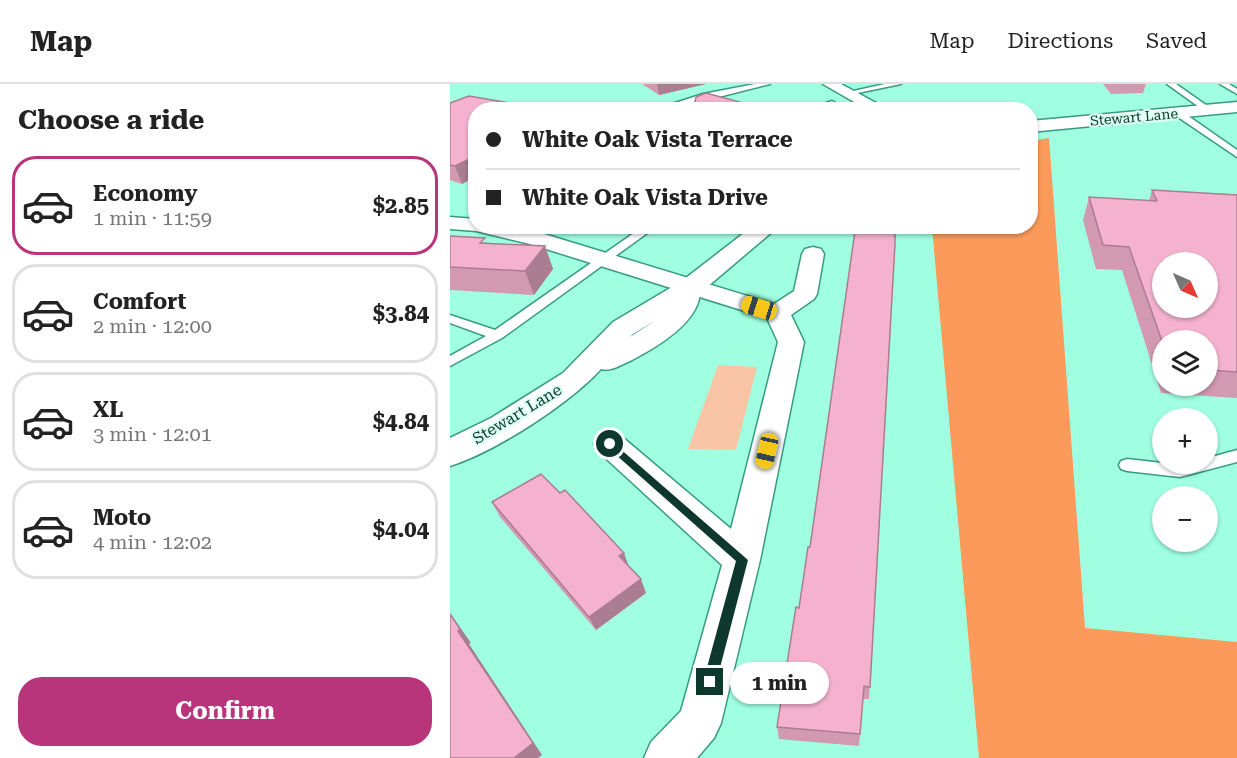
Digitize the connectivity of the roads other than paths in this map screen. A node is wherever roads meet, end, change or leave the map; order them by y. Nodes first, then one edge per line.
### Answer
1 (766, 84) edge
2 (830, 84) edge
3 (897, 84) edge
4 (1172, 84) edge
5 (1224, 84) edge
6 (879, 86) edge
7 (1237, 92) edge
8 (848, 93) junction
9 (685, 102) edge
10 (865, 102) edge
11 (1237, 107) edge
12 (1209, 110) junction
13 (1178, 113) junction
14 (1038, 127) edge
15 (1237, 154) edge
16 (515, 234) edge
17 (641, 234) edge
18 (758, 234) edge
19 (813, 254) dead end
20 (605, 260) junction
21 (691, 287) junction
22 (777, 313) junction
23 (450, 319) edge
24 (497, 335) junction
25 (450, 362) edge
26 (610, 444) dead end
27 (450, 453) edge
28 (1237, 456) edge
29 (1127, 465) dead end
30 (742, 560) junction
31 (667, 758) edge

1 - 9 lane
2 - 8 street
3 - 6 lane
4 - 12 lane
5 - 7 lane
6 - 8 lane
8 - 10 street
11 - 12 street, Stewart Lane
12 - 13 street, Stewart Lane
13 - 14 street, Stewart Lane
13 - 15 lane
16 - 20 street
17 - 20 lane
18 - 21 street, Stewart Lane
19 - 22 street
20 - 21 street
20 - 24 lane
21 - 22 street
21 - 27 street, Stewart Lane
22 - 30 street
23 - 24 lane
24 - 25 lane
26 - 30 street
28 - 29 lane
30 - 31 street

